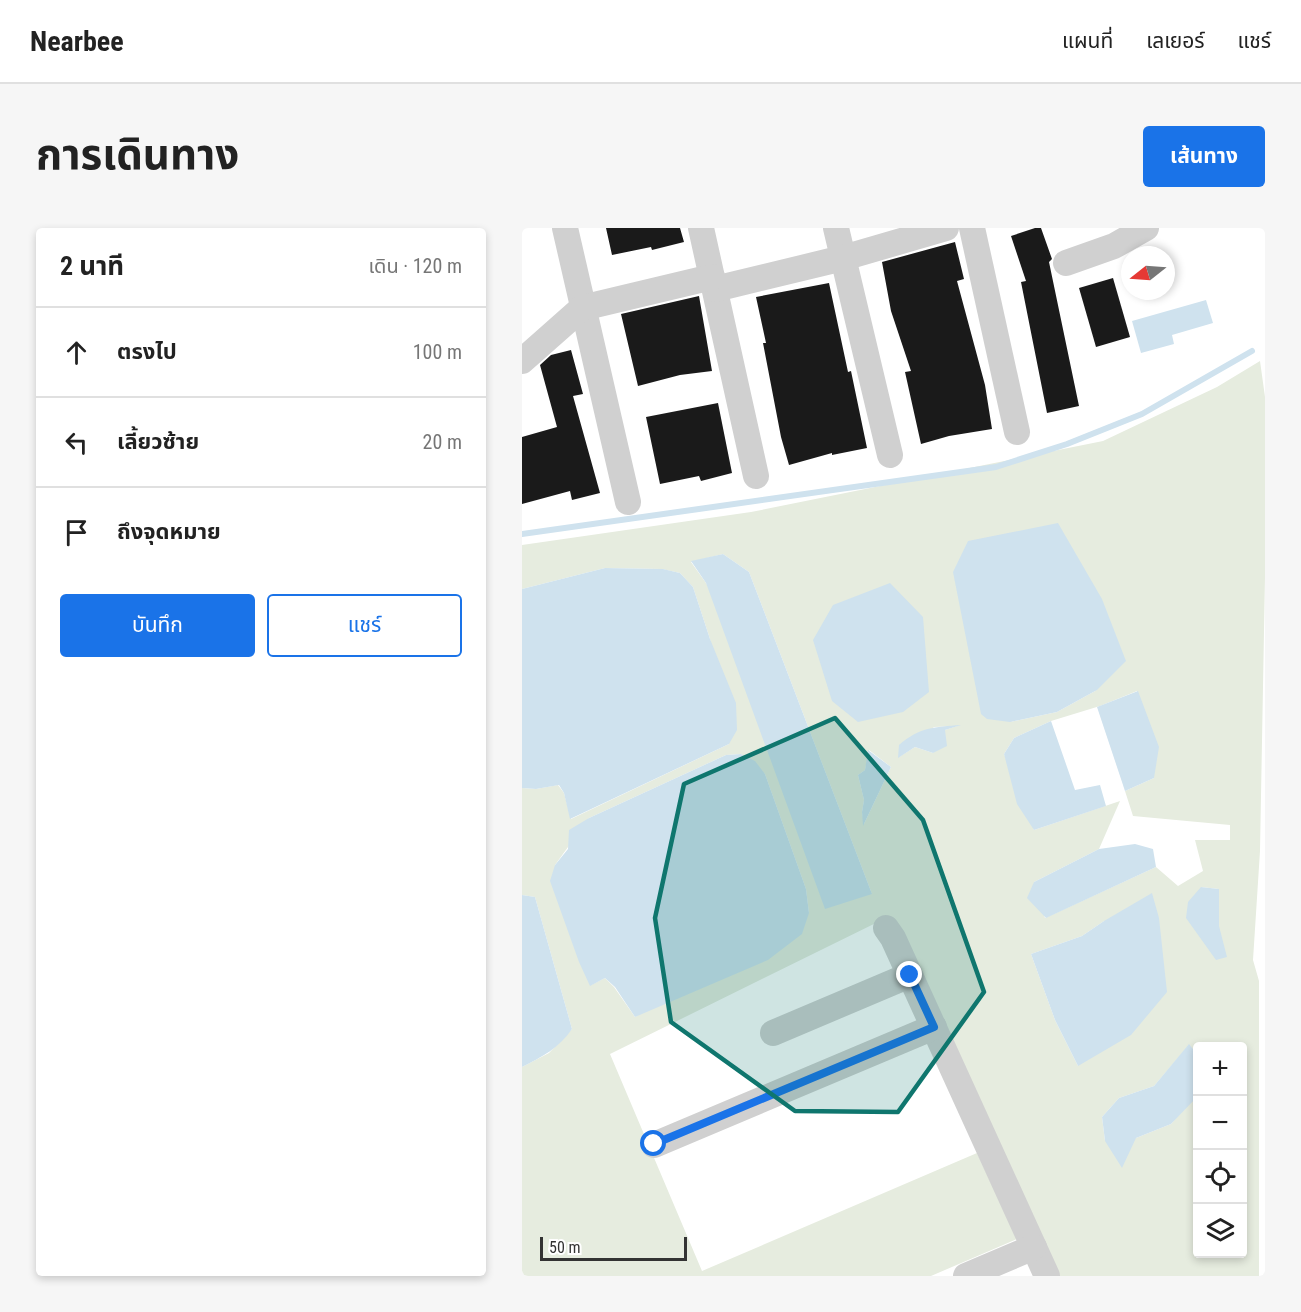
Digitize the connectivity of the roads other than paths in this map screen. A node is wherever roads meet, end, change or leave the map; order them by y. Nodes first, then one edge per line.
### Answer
1 (565, 228) edge
2 (701, 228) edge
3 (836, 228) edge
4 (946, 228) edge
5 (972, 228) edge
6 (1146, 228) edge
7 (843, 258) junction
8 (1066, 264) dead end
9 (714, 283) junction
10 (582, 308) junction
11 (522, 361) edge
12 (1017, 432) dead end
13 (890, 455) dead end
14 (756, 476) dead end
15 (628, 502) dead end
16 (886, 928) dead end
17 (910, 975) junction
18 (934, 1027) junction
19 (773, 1033) dead end
20 (654, 1144) dead end
21 (1034, 1247) junction
22 (966, 1276) edge
23 (1047, 1276) edge

1 - 10 street
2 - 9 street
3 - 7 street
4 - 7 street
5 - 12 street
6 - 8 street
7 - 9 street
7 - 13 street
9 - 10 street
9 - 14 street
10 - 11 street
10 - 15 street
16 - 17 street
17 - 18 street
17 - 19 street
18 - 20 street
18 - 21 street
21 - 22 street
21 - 23 street

